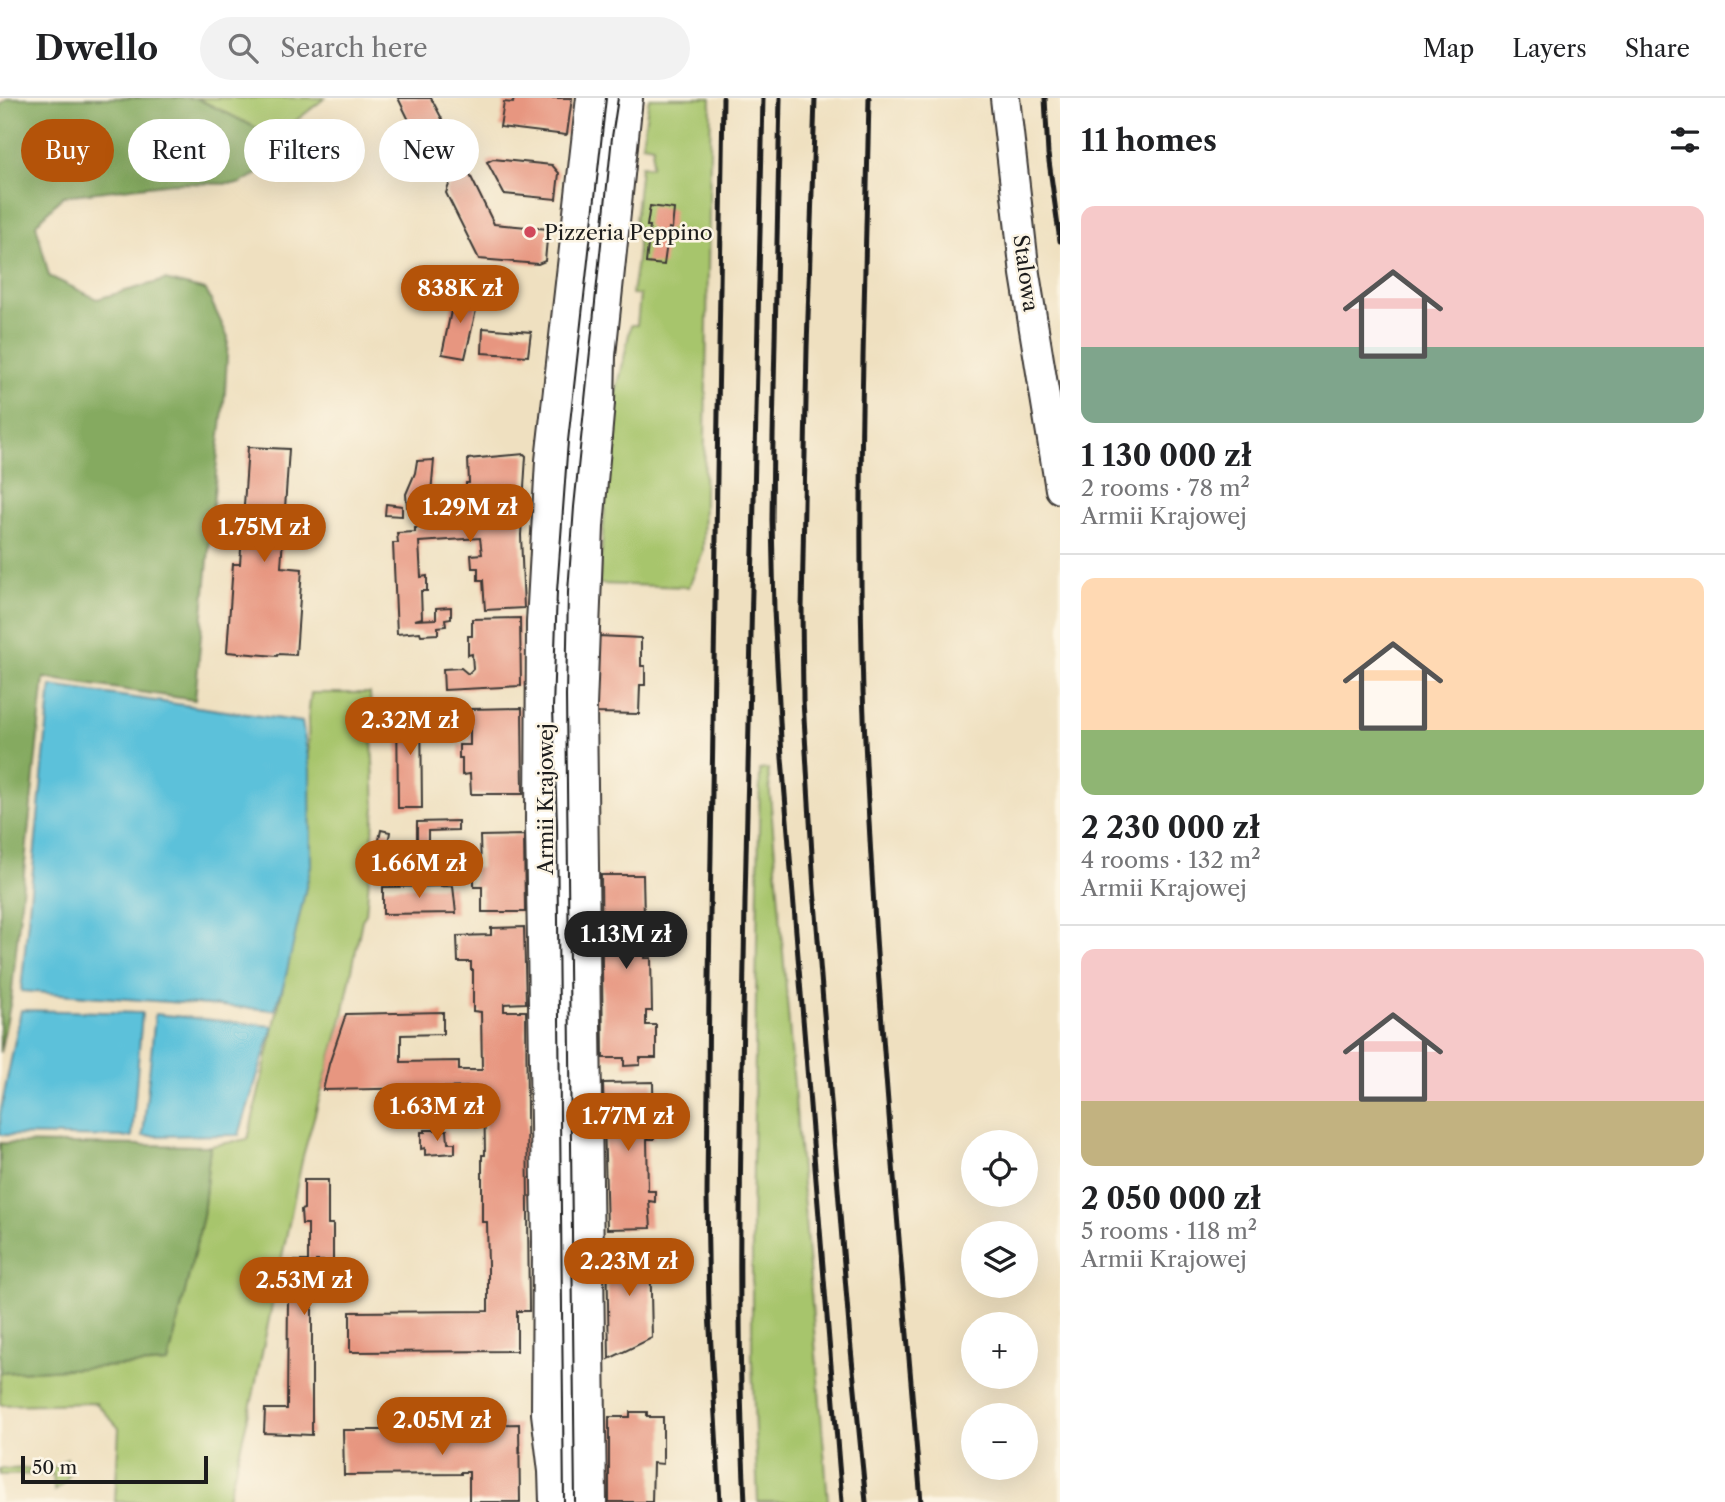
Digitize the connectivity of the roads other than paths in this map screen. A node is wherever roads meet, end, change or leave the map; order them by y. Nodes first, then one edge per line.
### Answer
1 (596, 98) edge
2 (623, 98) edge
3 (1005, 98) edge
4 (574, 442) junction
5 (1060, 489) edge
6 (568, 1397) junction
7 (559, 1502) edge
8 (587, 1502) edge

1 - 4 street, Armii Krajowej
2 - 4 street, Armii Krajowej
3 - 5 street, Stalowa
4 - 6 street, Armii Krajowej
6 - 7 street, Armii Krajowej
6 - 8 street, Armii Krajowej

